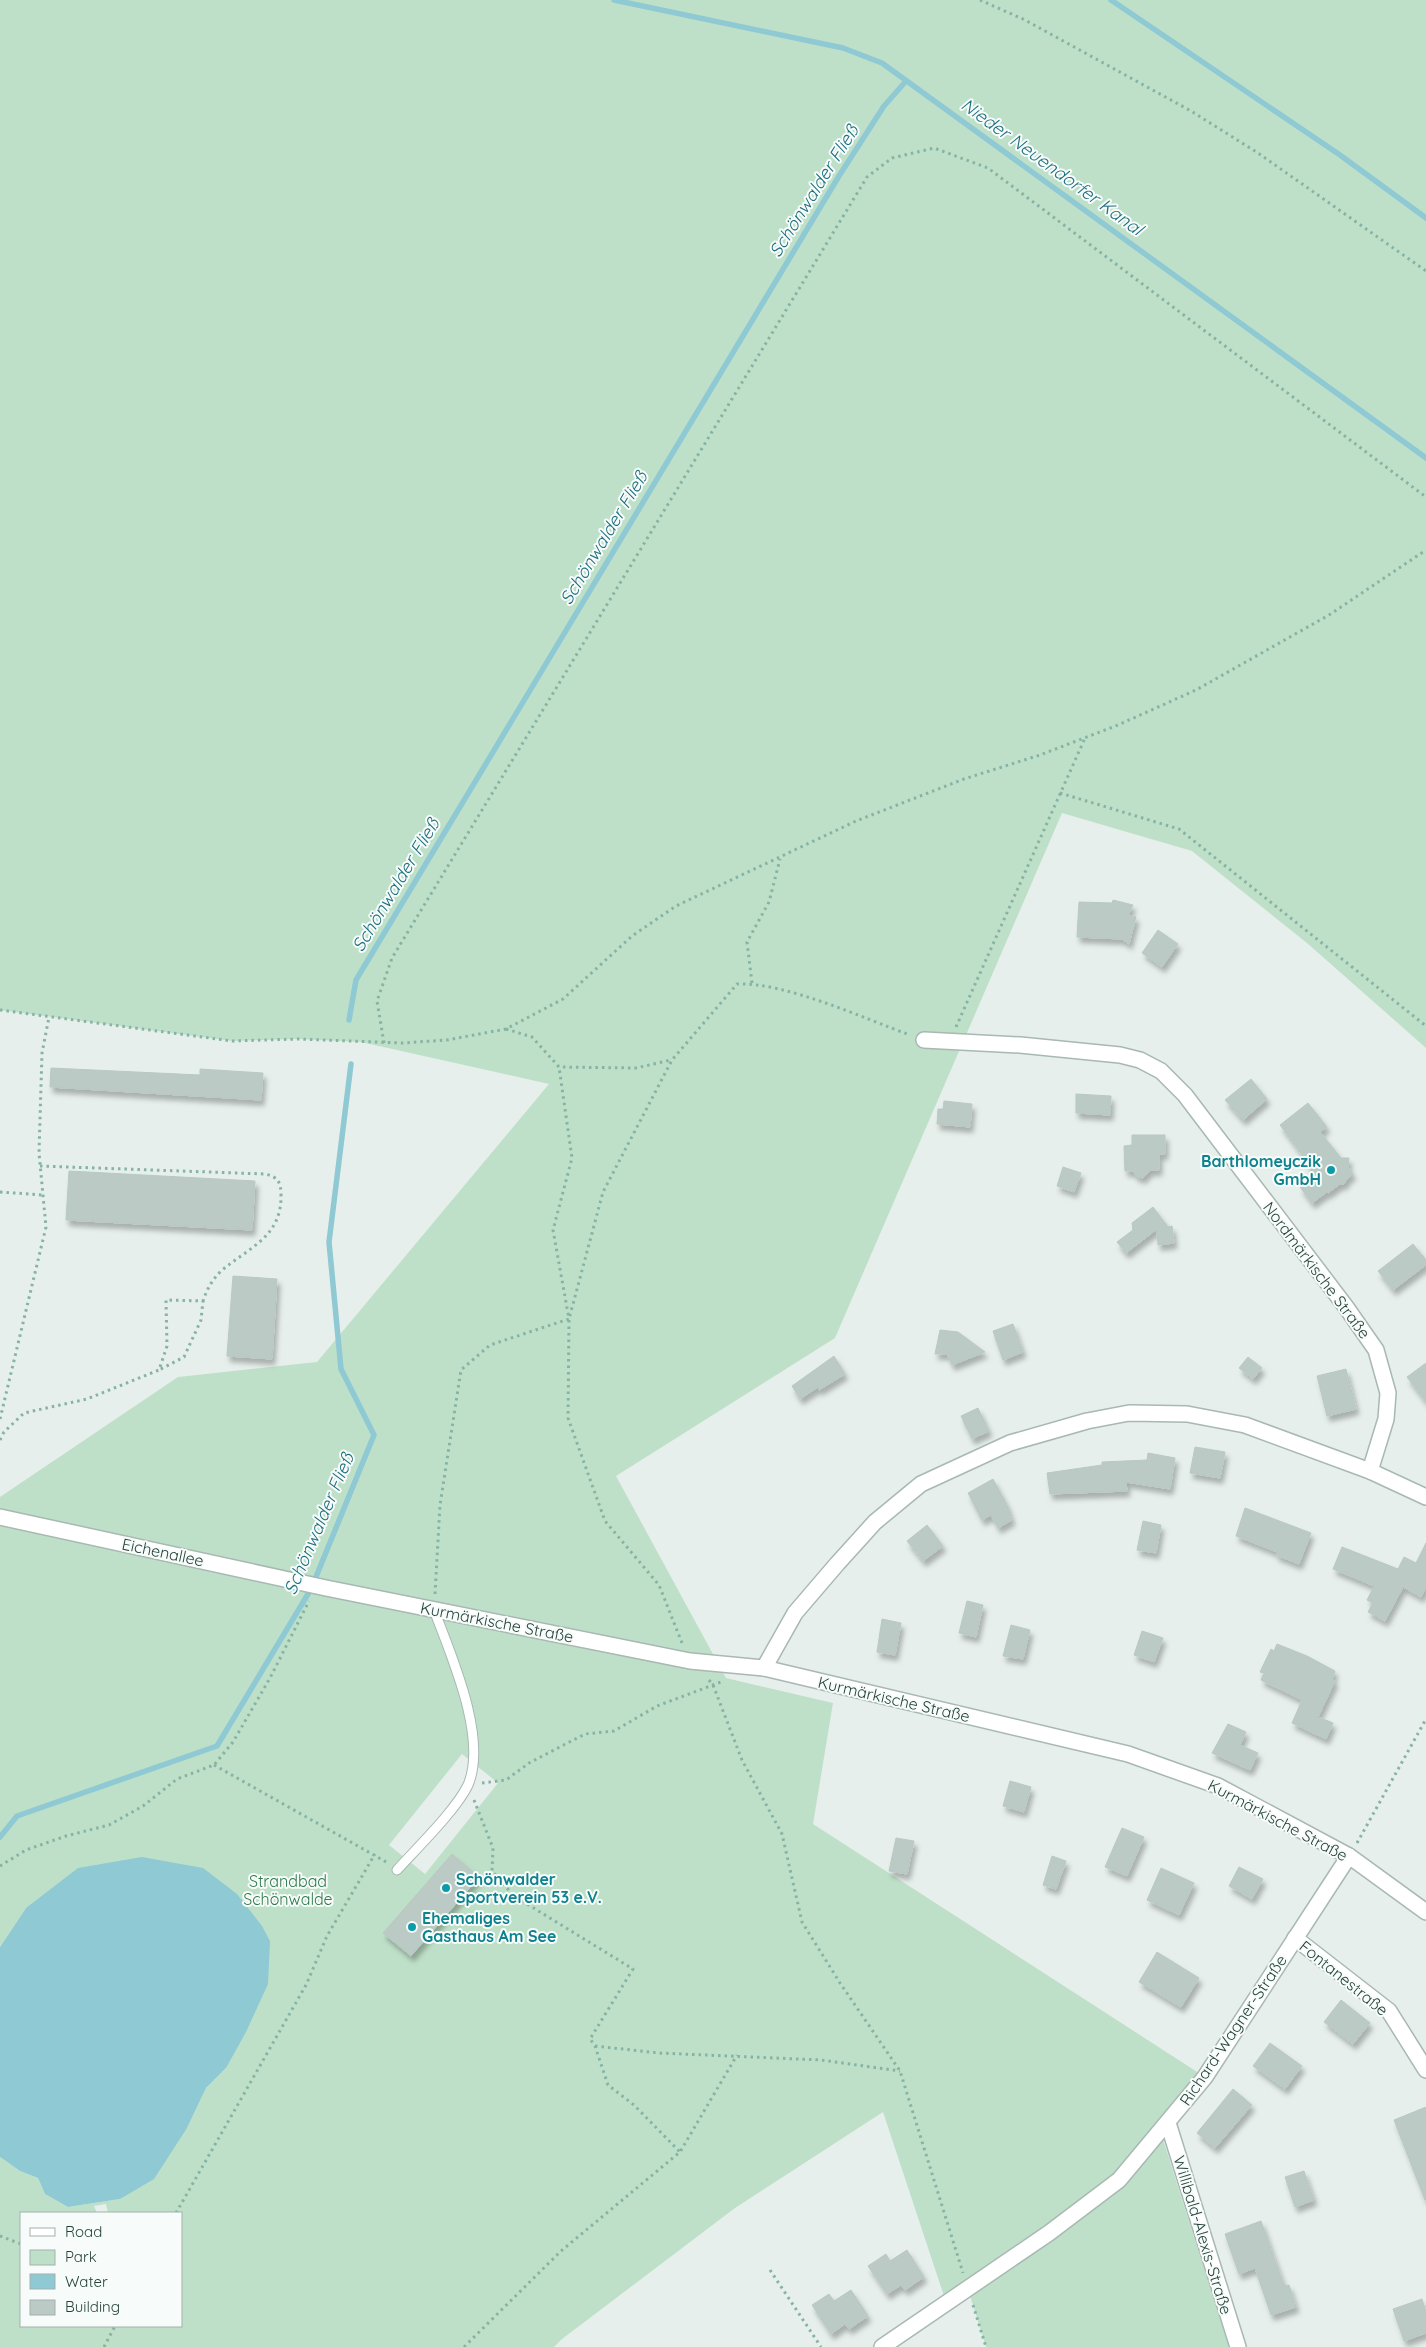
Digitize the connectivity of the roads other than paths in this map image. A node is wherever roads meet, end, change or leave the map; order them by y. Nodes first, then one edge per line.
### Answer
1 (924, 1040) road end
2 (1370, 1471) junction
3 (1426, 1497) edge
4 (0, 1517) edge
5 (318, 1586) joint
6 (434, 1610) junction
7 (764, 1668) junction
8 (1349, 1856) junction
9 (398, 1870) dead end
10 (1426, 1912) edge
11 (1294, 1938) junction
12 (1426, 2070) edge
13 (1168, 2123) junction
14 (882, 2347) edge
15 (1238, 2347) edge

1 - 2 street, Nordmärkische Straße
2 - 3 street
2 - 7 street
4 - 5 street, Eichenallee
5 - 6 street, Kurmärkische Straße
6 - 7 street, Kurmärkische Straße
6 - 9 lane
7 - 8 street, Kurmärkische Straße
8 - 10 street, Kurmärkische Straße
8 - 11 street, Richard-Wagner-Straße
11 - 12 street, Fontanestraße
11 - 13 street, Richard-Wagner-Straße
13 - 14 street, Richard-Wagner-Straße
13 - 15 street, Willibald-Alexis-Straße

